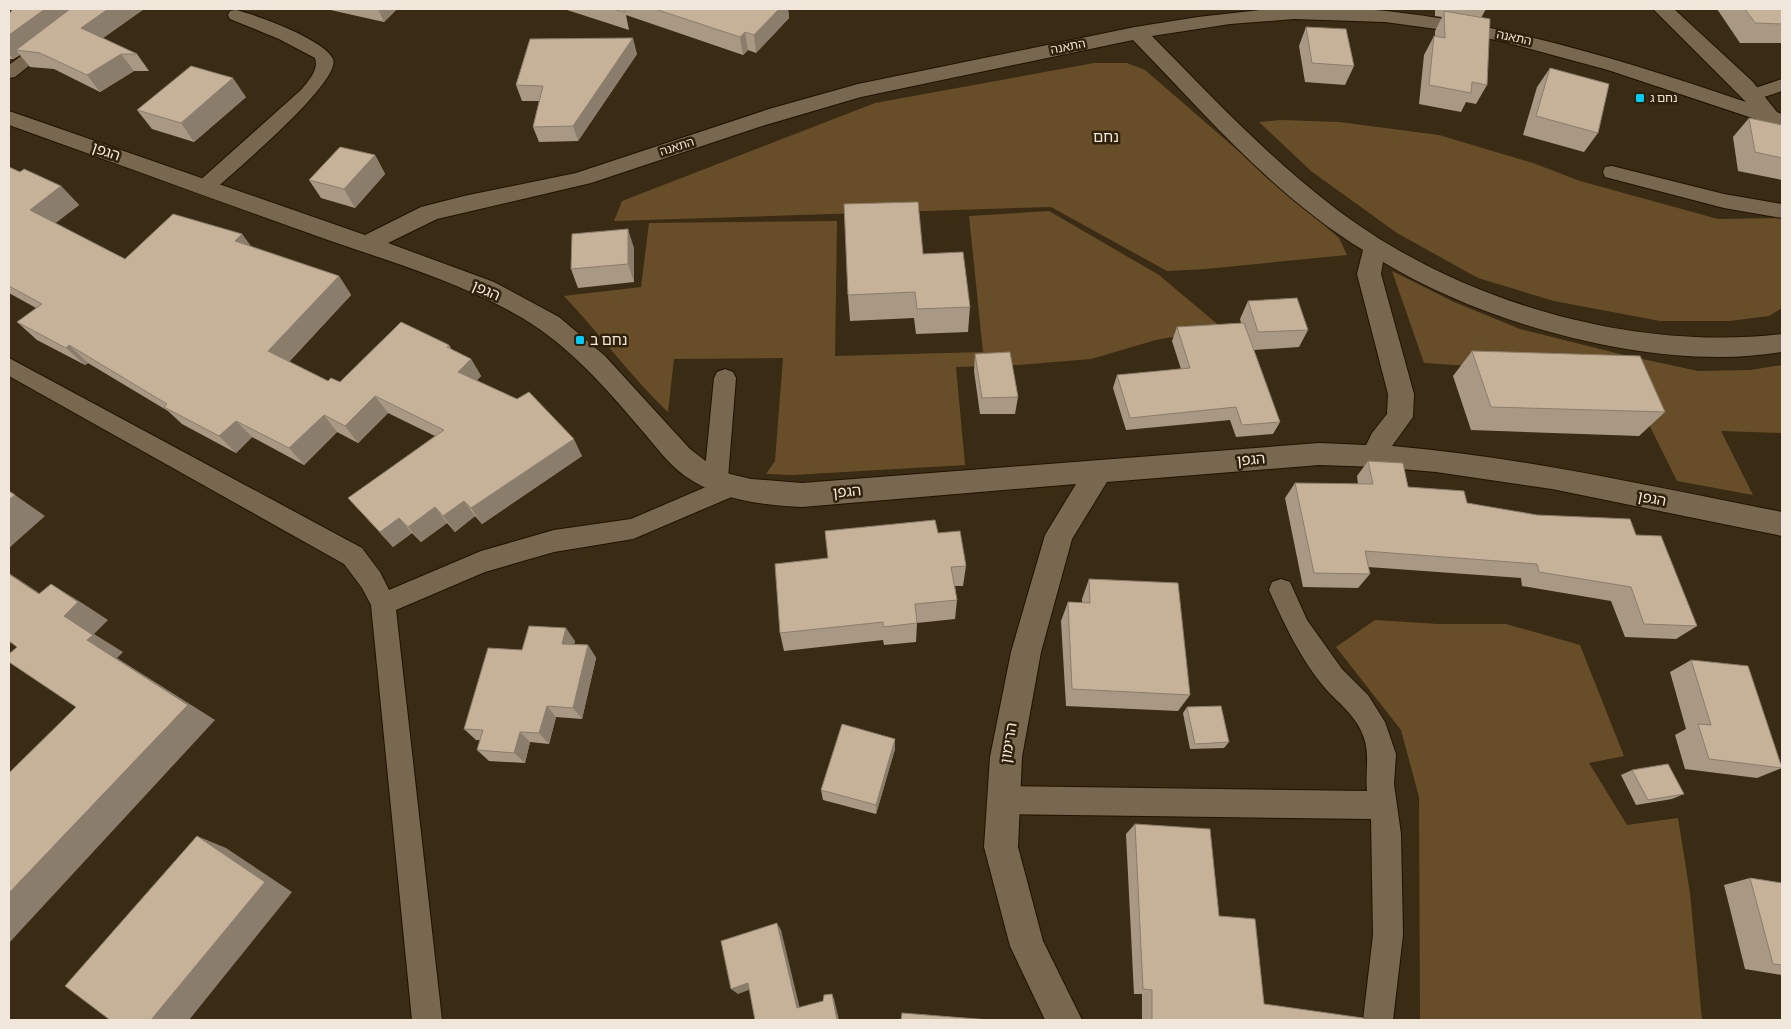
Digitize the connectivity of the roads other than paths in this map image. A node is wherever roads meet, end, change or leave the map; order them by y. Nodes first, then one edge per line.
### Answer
1 (93, 9) edge
2 (1183, 9) edge
3 (1663, 9) edge
4 (236, 15) dead end
5 (1203, 21) junction
6 (1138, 33) junction
7 (9, 73) edge
8 (1782, 84) edge
9 (1752, 95) junction
10 (9, 118) edge
11 (1776, 119) edge
12 (1612, 172) dead end
13 (205, 187) junction
14 (1782, 211) edge
15 (367, 245) junction
16 (1375, 248) junction
17 (1782, 343) edge
18 (9, 366) edge
19 (725, 378) dead end
20 (1376, 454) junction
21 (1099, 472) junction
22 (725, 483) junction
23 (1782, 524) edge
24 (1281, 590) dead end
25 (383, 604) junction
26 (1003, 800) junction
27 (1382, 804) junction
28 (427, 1020) edge
29 (1064, 1020) edge
30 (1378, 1020) edge

1 - 7 lane
2 - 5 street
3 - 9 street
4 - 13 lane
5 - 6 street, התאנה
5 - 11 street, התאנה
6 - 15 street, התאנה
6 - 16 street
8 - 9 lane
9 - 11 street
10 - 13 street, הגפן
12 - 14 lane
13 - 15 street, הגפן
15 - 22 street, הגפן
16 - 17 street
16 - 20 street
18 - 25 lane
19 - 22 lane
20 - 21 street, הגפן
20 - 23 street, הגפן
21 - 22 street, הגפן
21 - 26 street, הרימון
22 - 25 lane
24 - 27 lane
25 - 28 lane
26 - 27 lane
26 - 29 street, הרימון
27 - 30 lane

